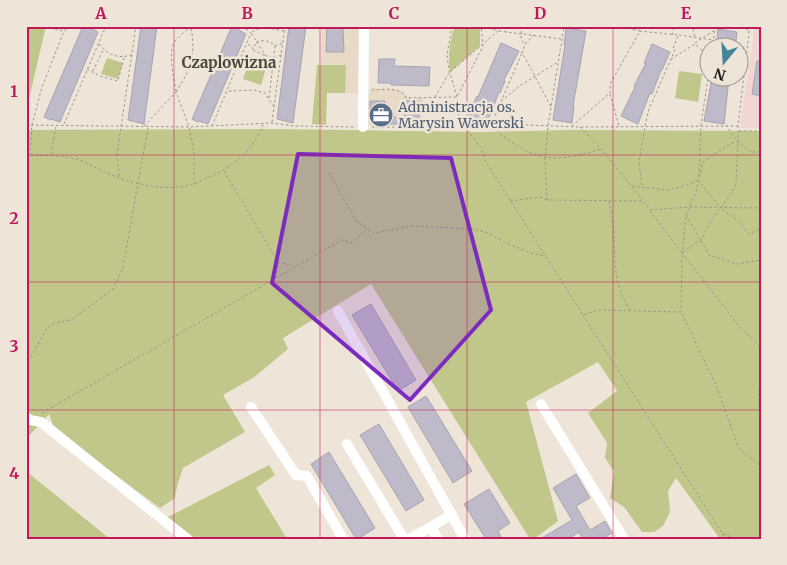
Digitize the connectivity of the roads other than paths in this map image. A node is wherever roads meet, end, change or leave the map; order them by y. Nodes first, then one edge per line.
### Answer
1 (364, 26) edge
2 (363, 127) road end
3 (338, 311) dead end
4 (541, 404) dead end
5 (251, 407) dead end
6 (28, 418) edge
7 (347, 444) dead end
8 (452, 514) junction
9 (431, 526) junction
10 (187, 539) edge
11 (343, 539) edge
12 (404, 539) edge
13 (408, 539) edge
14 (438, 539) edge
15 (465, 539) edge
16 (624, 539) edge

1 - 2 street
3 - 8 street
4 - 16 street
5 - 11 street
6 - 10 street
7 - 12 street
8 - 9 street
8 - 15 street
9 - 13 street
9 - 14 street

